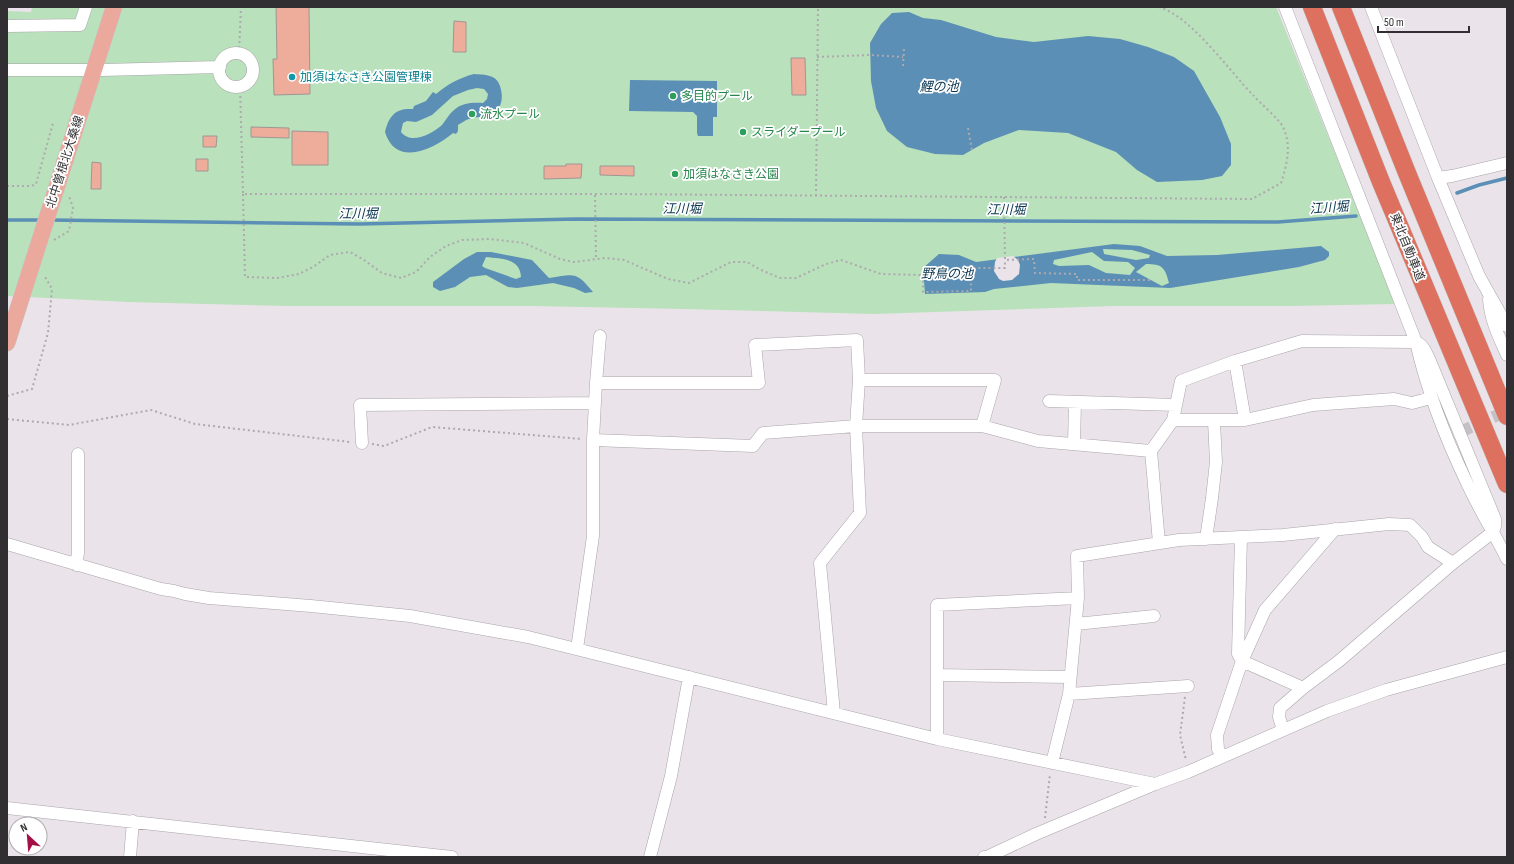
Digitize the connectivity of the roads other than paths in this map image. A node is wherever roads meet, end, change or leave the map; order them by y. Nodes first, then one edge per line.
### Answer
1 (86, 7) edge
2 (114, 7) edge
3 (1285, 7) edge
4 (1312, 7) edge
5 (1341, 7) edge
6 (1371, 7) edge
7 (7, 26) edge
8 (220, 67) junction
9 (7, 70) edge
10 (95, 70) junction
11 (1507, 163) edge
12 (1438, 178) junction
13 (1488, 293) junction
14 (11, 316) edge
15 (1507, 326) edge
16 (600, 336) dead end
17 (1416, 342) junction
18 (7, 343) edge
19 (1507, 356) edge
20 (1235, 361) junction
21 (859, 380) junction
22 (596, 383) junction
23 (1431, 398) junction
24 (1049, 401) dead end
25 (1075, 402) junction
26 (595, 404) junction
27 (1176, 405) junction
28 (1507, 416) edge
29 (1172, 420) junction
30 (1245, 420) junction
31 (1214, 421) junction
32 (856, 426) junction
33 (982, 426) junction
34 (593, 440) junction
35 (362, 443) road end
36 (1074, 444) junction
37 (1151, 451) junction
38 (78, 454) dead end
39 (1507, 484) edge
40 (1335, 529) junction
41 (1493, 532) junction
42 (1241, 537) junction
43 (1206, 539) junction
44 (1159, 543) junction
45 (7, 544) edge
46 (1507, 559) edge
47 (1453, 563) junction
48 (76, 565) junction
49 (1078, 598) junction
50 (1154, 616) dead end
51 (1076, 624) junction
52 (577, 650) junction
53 (1507, 657) edge
54 (1240, 658) junction
55 (937, 675) junction
56 (689, 677) junction
57 (1070, 677) junction
58 (1188, 686) road end
59 (1303, 688) junction
60 (1069, 694) junction
61 (834, 713) junction
62 (1283, 730) junction
63 (937, 739) junction
64 (1222, 757) junction
65 (1052, 763) junction
66 (1155, 784) junction
67 (7, 808) edge
68 (133, 821) junction
69 (130, 857) edge
70 (452, 857) edge
71 (650, 857) edge
72 (984, 857) edge
73 (987, 857) edge

1 - 7 street
2 - 10 main road, 北中曽根北大桑線
3 - 17 street
4 - 39 highway, 東北自動車道
5 - 28 highway
6 - 12 street
8 - 8 street
8 - 10 street
9 - 10 street
10 - 14 main road, 北中曽根北大桑線
11 - 12 street
12 - 13 street
13 - 15 street
13 - 19 street
14 - 18 main road, 北中曽根北大桑線
16 - 22 street
17 - 20 street
17 - 23 street
17 - 41 street
20 - 27 street
20 - 30 street
21 - 22 street
21 - 32 street
21 - 33 street
22 - 26 street
23 - 30 street
23 - 41 street
24 - 25 street
25 - 27 street
25 - 36 street
26 - 34 street
26 - 35 street
27 - 29 street
29 - 31 street
29 - 37 street
30 - 31 street
31 - 43 street
32 - 33 street
32 - 34 street
32 - 61 street
33 - 36 street
34 - 52 street
36 - 37 street
37 - 44 street
38 - 48 street
40 - 42 street
40 - 47 street
40 - 54 street
41 - 46 street
41 - 47 street
42 - 43 street
42 - 54 street
43 - 44 street
44 - 49 street
45 - 48 street
47 - 59 street
48 - 52 street
49 - 51 street
49 - 55 street
50 - 51 street
51 - 57 street
52 - 56 street
53 - 62 street
54 - 59 street
54 - 64 street
55 - 57 street
55 - 63 street
56 - 61 street
56 - 71 street
57 - 60 street
58 - 60 street
59 - 62 street
60 - 65 street
61 - 63 street
62 - 64 street
63 - 65 street
64 - 66 street
65 - 66 street
66 - 73 street
67 - 68 street
68 - 69 street
68 - 70 street
72 - 73 street

